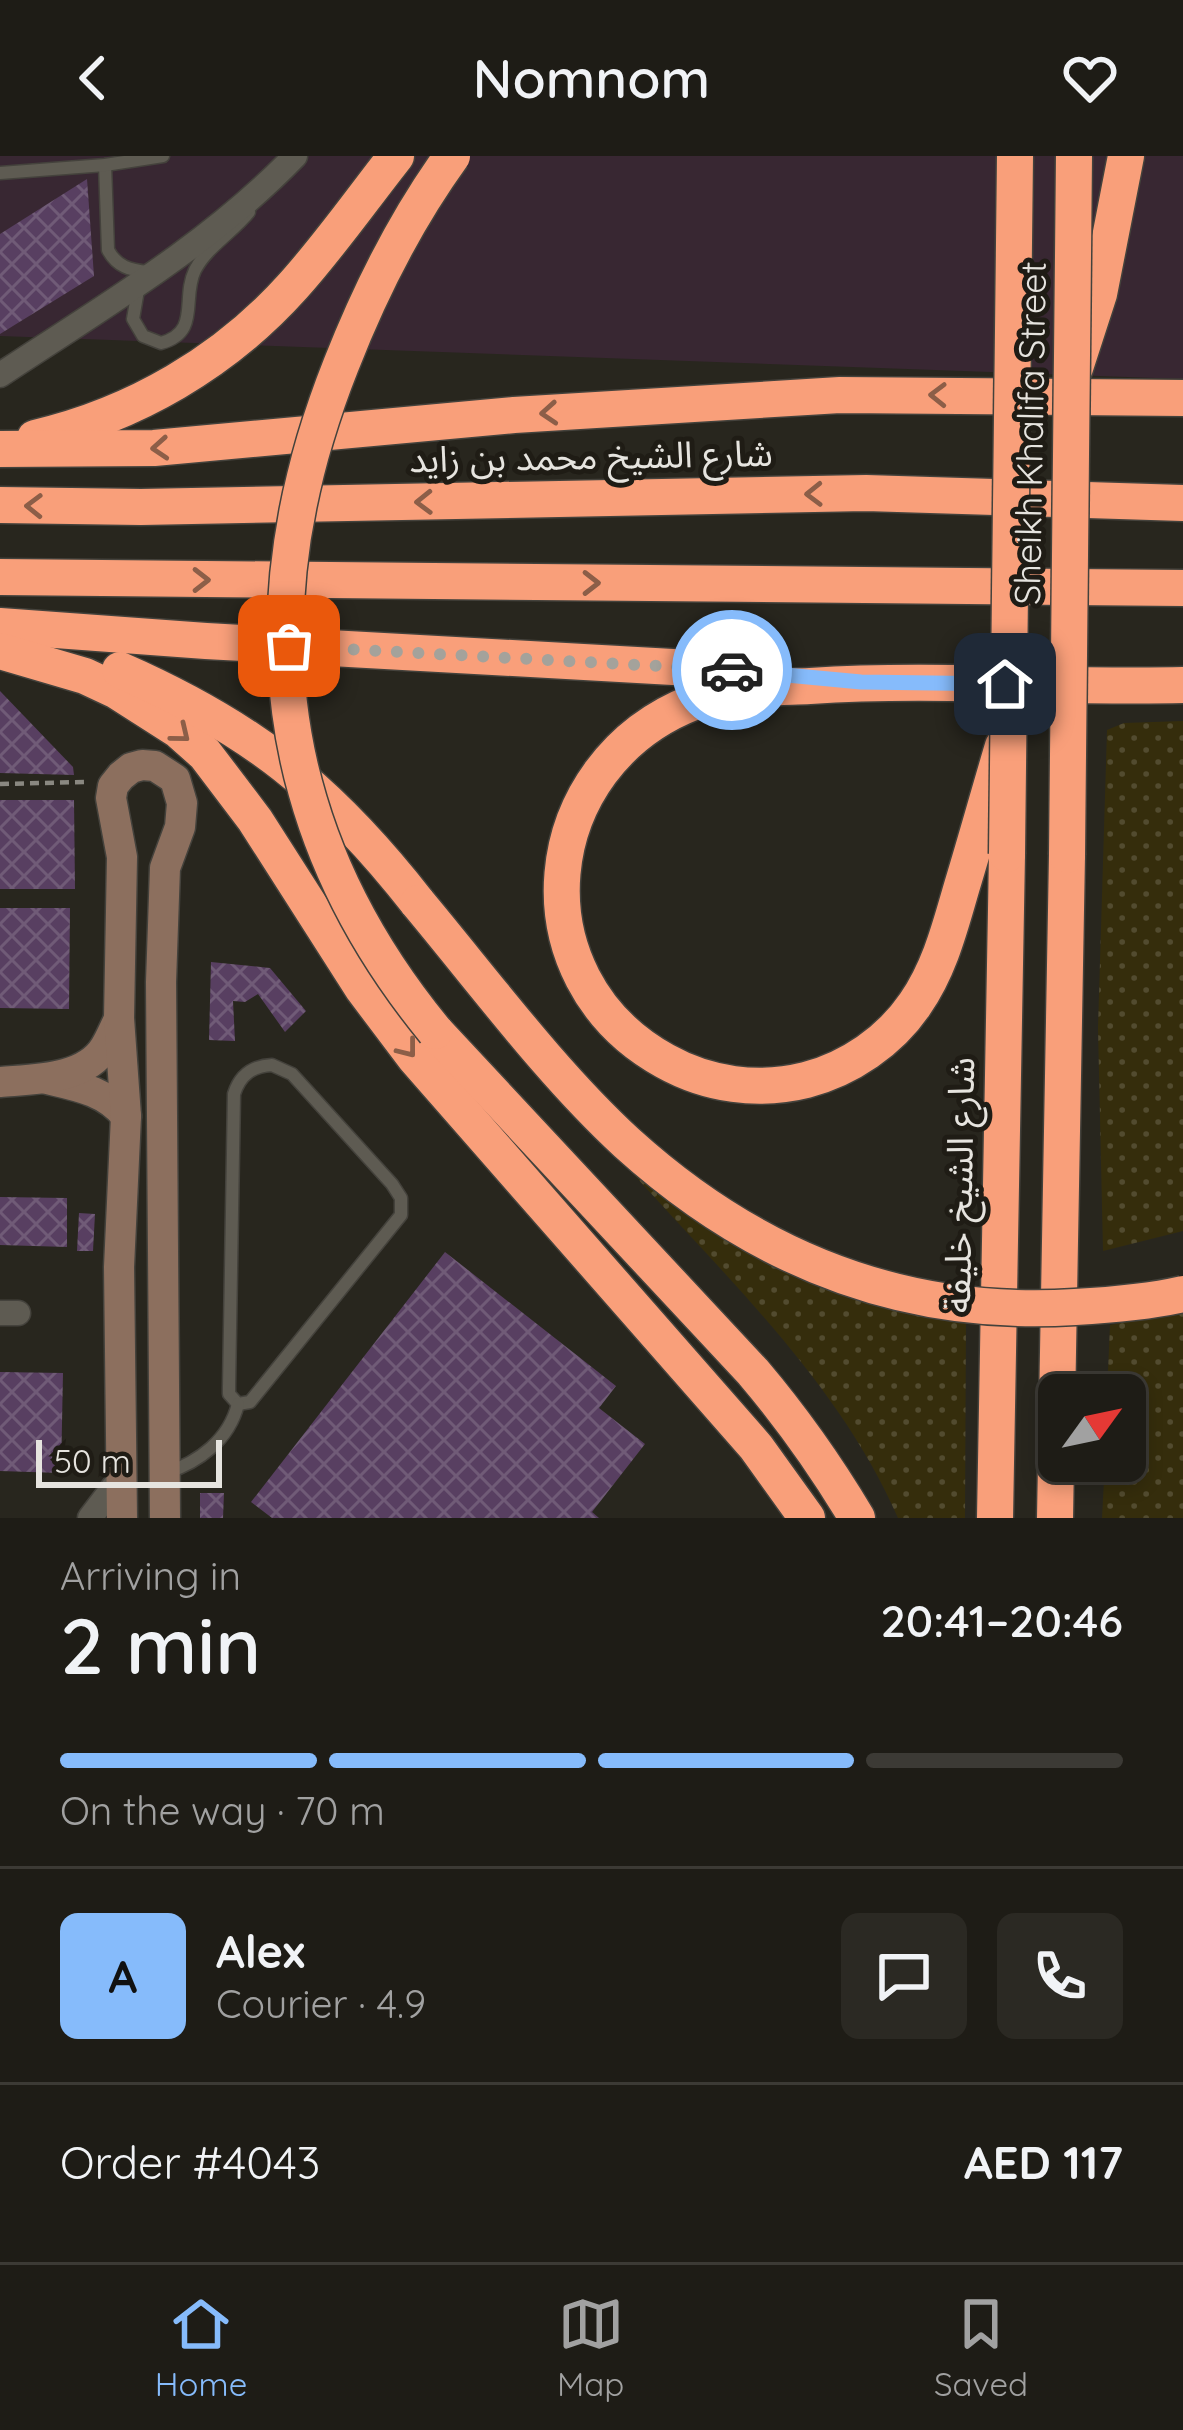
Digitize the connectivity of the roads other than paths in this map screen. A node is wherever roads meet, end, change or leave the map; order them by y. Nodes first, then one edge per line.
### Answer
1 (163, 156) edge
2 (295, 156) edge
3 (396, 156) edge
4 (452, 156) edge
5 (1016, 156) edge
6 (1074, 156) edge
7 (1126, 156) edge
8 (105, 164) junction
9 (0, 173) edge
10 (260, 191) junction
11 (148, 278) junction
12 (0, 375) edge
13 (1072, 377) junction
14 (1182, 398) edge
15 (0, 447) edge
16 (1183, 488) edge
17 (1110, 500) junction
18 (1183, 503) edge
19 (0, 505) edge
20 (0, 577) edge
21 (1183, 588) edge
22 (0, 626) edge
23 (0, 639) edge
24 (0, 651) edge
25 (861, 682) junction
26 (1183, 686) edge
27 (990, 852) junction
28 (119, 1018) junction
29 (47, 1078) junction
30 (0, 1082) edge
31 (126, 1116) junction
32 (1183, 1294) edge
33 (686, 1369) junction
34 (238, 1404) junction
35 (164, 1473) junction
36 (122, 1476) junction
37 (90, 1518) edge
38 (122, 1518) edge
39 (142, 1518) edge
40 (165, 1518) edge
41 (780, 1518) edge
42 (807, 1518) edge
43 (857, 1518) edge
44 (995, 1518) edge
45 (1055, 1518) edge

1 - 8 lane
2 - 10 street
3 - 15 highway
4 - 43 highway, bridge
5 - 27 highway, Sheikh Khalifa Street, bridge
6 - 13 highway, Sheikh Khalifa Street, bridge
7 - 13 highway
8 - 9 lane
8 - 11 lane
10 - 11 street
10 - 11 lane
11 - 12 street
13 - 45 highway, Sheikh Khalifa Street, bridge
14 -> 15 highway
16 - 17 highway
17 - 18 highway, شارع الشيخ محمد بن زايد
17 -> 19 highway, شارع الشيخ محمد بن زايد
20 -> 21 highway
22 - 25 highway
23 - 32 highway, bridge
24 -> 33 highway
25 - 26 highway
25 - 27 highway
27 - 44 highway, شارع الشيخ خليفة
28 - 29 street
28 - 31 street
28 - 35 street
29 - 30 street
29 - 31 street
31 - 36 street
33 - 41 highway
33 - 42 highway
34 - 34 lane
34 - 35 lane
35 - 40 street
36 - 37 street
36 - 38 street
36 - 39 street

